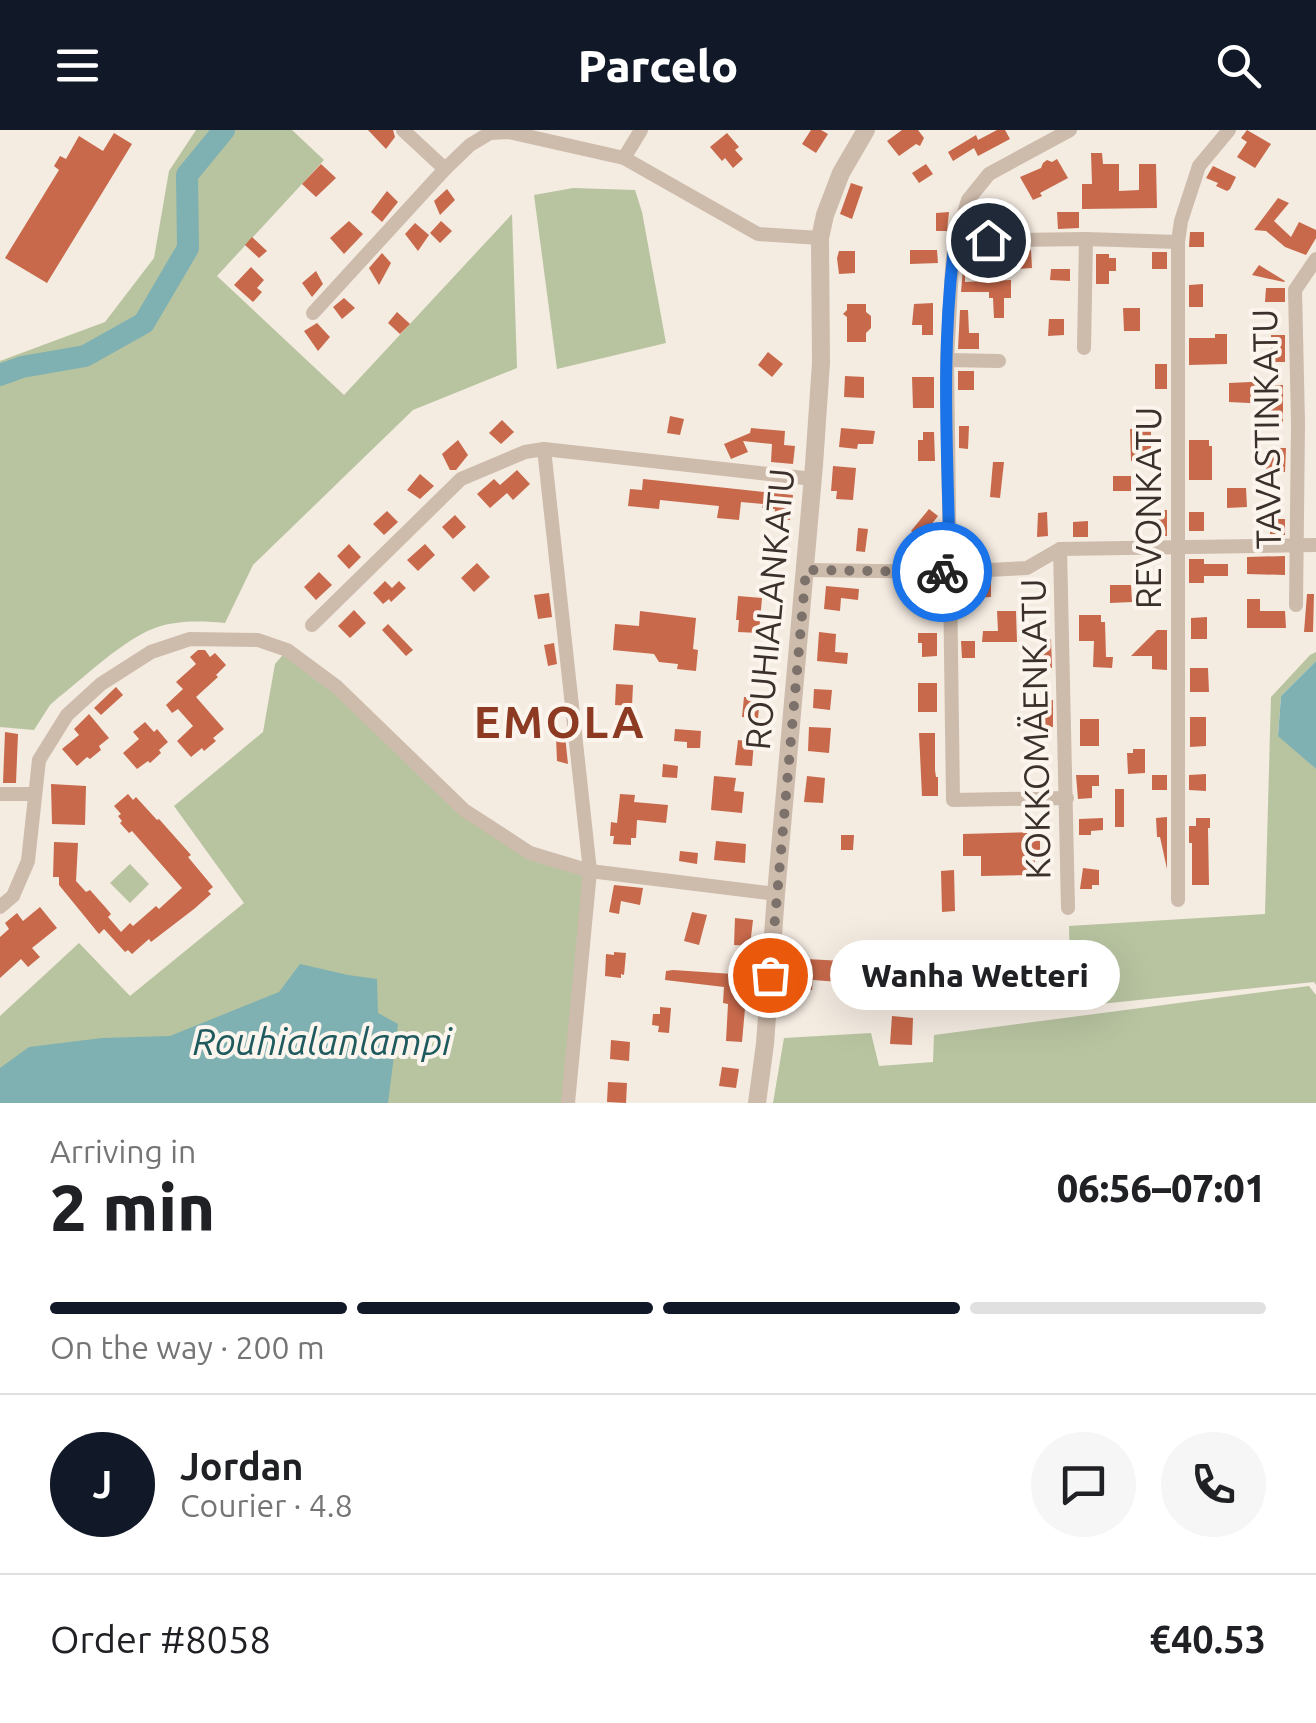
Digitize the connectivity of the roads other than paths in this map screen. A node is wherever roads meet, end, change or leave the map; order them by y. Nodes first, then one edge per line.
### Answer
1 (403, 130) edge
2 (641, 130) edge
3 (866, 130) edge
4 (1070, 130) edge
5 (1229, 130) edge
6 (624, 158) junction
7 (445, 169) junction
8 (820, 238) junction
9 (1086, 238) junction
10 (955, 241) junction
11 (1178, 242) junction
12 (1316, 259) edge
13 (313, 313) dead end
14 (1084, 348) dead end
15 (947, 360) junction
16 (1000, 360) dead end
17 (1316, 420) edge
18 (1298, 423) junction
19 (544, 450) junction
20 (813, 478) junction
21 (1298, 546) junction
22 (1316, 546) edge
23 (1178, 547) junction
24 (1060, 549) junction
25 (806, 570) junction
26 (950, 572) junction
27 (1296, 605) dead end
28 (312, 625) dead end
29 (0, 794) edge
30 (34, 794) junction
31 (1068, 798) junction
32 (590, 871) junction
33 (776, 894) junction
34 (1178, 900) dead end
35 (0, 907) edge
36 (1068, 908) dead end
37 (568, 1103) edge
38 (757, 1103) edge

1 - 7 street
2 - 6 street
3 - 8 street, ROUHIALANKATU
4 - 10 street
5 - 11 street, REVONKATU
6 - 7 street
6 - 8 street
7 - 13 street
8 - 20 street, ROUHIALANKATU
9 - 10 street
9 - 11 street
9 - 14 street
10 - 15 street
11 - 23 street, REVONKATU
12 - 18 street, TAVASTINKATU
15 - 16 street
15 - 26 street
17 - 18 street
18 - 21 street, TAVASTINKATU
19 - 20 street
19 - 28 street
19 - 32 street
20 - 25 street, ROUHIALANKATU
21 - 22 street
21 - 23 street
21 - 27 street, TAVASTINKATU
23 - 24 street
23 - 34 street, REVONKATU
24 - 26 street
24 - 31 street, KOKKOMÄENKATU
25 - 26 street
25 - 33 street, ROUHIALANKATU
26 - 31 street
29 - 30 street
30 - 32 street
30 - 35 street
31 - 36 street, KOKKOMÄENKATU
32 - 33 street
32 - 37 street
33 - 38 street, ROUHIALANKATU

